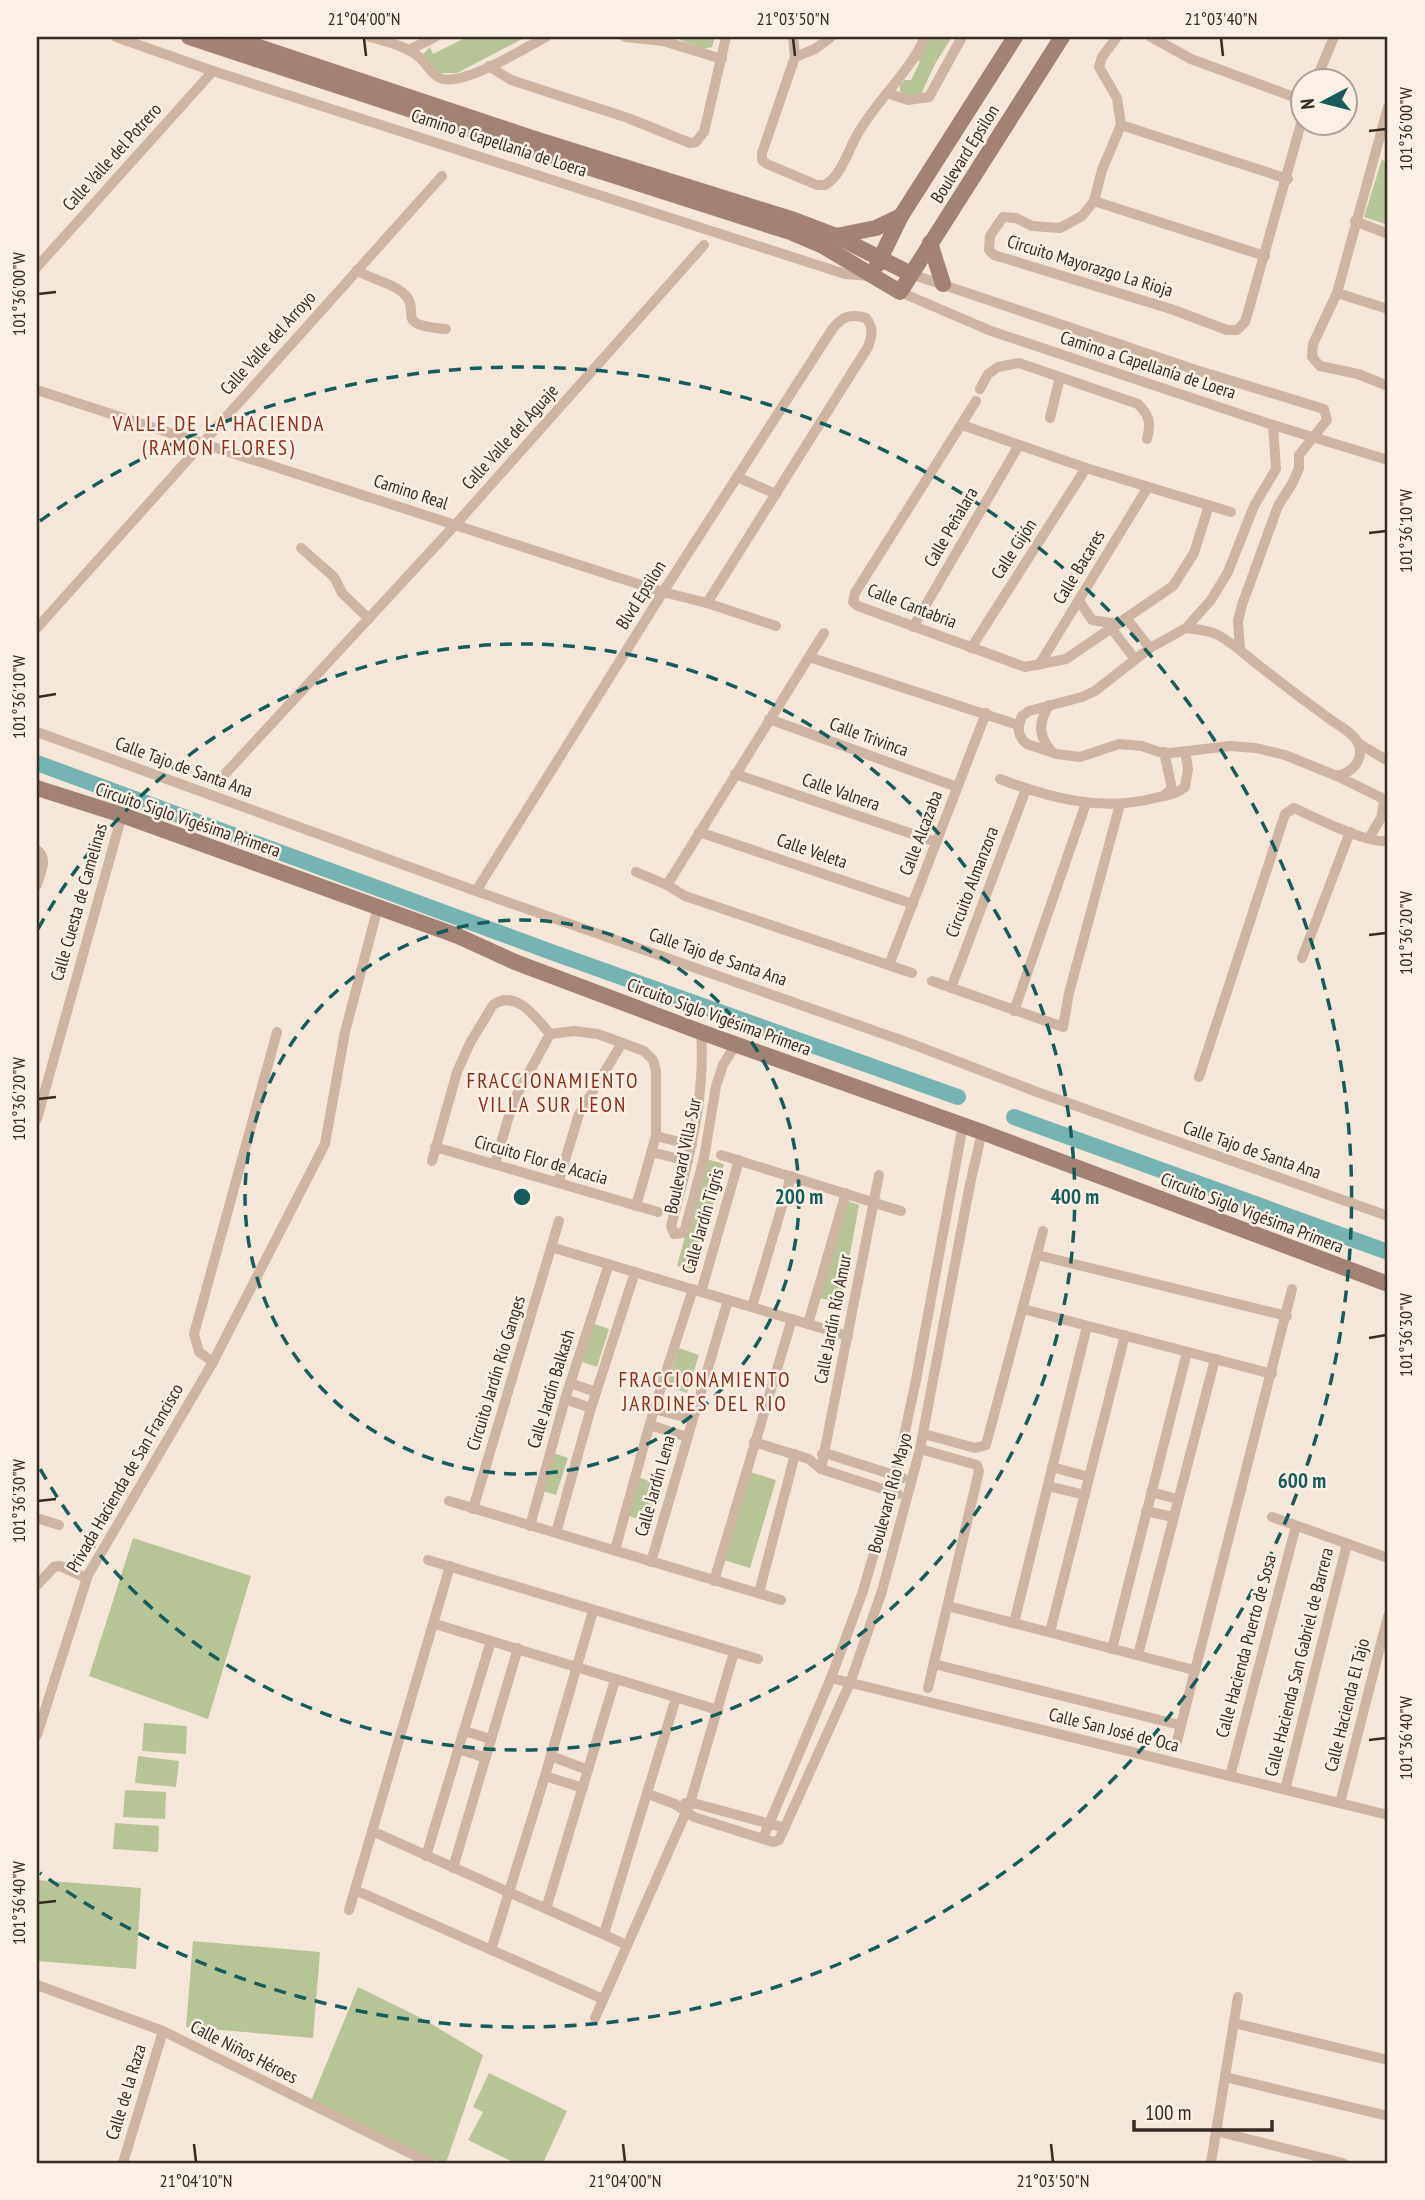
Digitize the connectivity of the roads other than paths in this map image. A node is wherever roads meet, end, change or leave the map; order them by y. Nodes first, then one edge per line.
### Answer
1 (116, 37) edge
2 (189, 37) edge
3 (229, 37) edge
4 (370, 37) edge
5 (435, 37) edge
6 (546, 37) edge
7 (625, 37) edge
8 (726, 37) edge
9 (793, 37) edge
10 (831, 37) edge
11 (925, 37) edge
12 (962, 37) edge
13 (1015, 37) edge
14 (1062, 37) edge
15 (1117, 37) edge
16 (1151, 37) edge
17 (1332, 38) edge
18 (666, 39) edge
19 (409, 50) junction
20 (795, 57) junction
21 (722, 59) junction
22 (489, 66) junction
23 (1321, 66) edge
24 (213, 71) junction
25 (887, 93) junction
26 (1288, 95) edge
27 (1388, 107) edge
28 (1384, 123) junction
29 (1121, 125) junction
30 (1299, 136) edge
31 (1388, 142) edge
32 (442, 176) dead end
33 (1288, 178) junction
34 (1094, 201) junction
35 (901, 216) junction
36 (1355, 221) junction
37 (1388, 234) edge
38 (836, 236) junction
39 (930, 243) junction
40 (704, 245) dead end
41 (1265, 256) junction
42 (880, 257) junction
43 (37, 267) edge
44 (357, 270) junction
45 (911, 274) junction
46 (872, 276) junction
47 (943, 284) junction
48 (900, 292) junction
49 (1337, 293) junction
50 (1388, 309) edge
51 (446, 329) dead end
52 (1124, 375) junction
53 (1060, 377) junction
54 (1388, 386) edge
55 (980, 389) dead end
56 (37, 390) edge
57 (1115, 396) junction
58 (976, 401) dead end
59 (1050, 418) dead end
60 (962, 425) junction
61 (1273, 425) junction
62 (1315, 437) junction
63 (1147, 439) dead end
64 (202, 442) junction
65 (1018, 445) junction
66 (1275, 452) junction
67 (1299, 455) junction
68 (1388, 460) edge
69 (1086, 468) junction
70 (737, 477) junction
71 (1148, 487) junction
72 (776, 494) junction
73 (1209, 505) junction
74 (1231, 512) dead end
75 (456, 525) junction
76 (300, 548) dead end
77 (663, 592) junction
78 (1079, 601) junction
79 (707, 603) junction
80 (369, 619) junction
81 (1118, 623) junction
82 (776, 625) dead end
83 (913, 627) junction
84 (37, 628) edge
85 (1186, 628) junction
86 (824, 633) dead end
87 (971, 648) junction
88 (1150, 648) junction
89 (1240, 649) junction
90 (809, 657) junction
91 (1135, 659) junction
92 (1039, 665) junction
93 (1049, 705) junction
94 (986, 713) junction
95 (769, 719) junction
96 (1018, 725) junction
97 (37, 732) edge
98 (1358, 743) junction
99 (1051, 751) junction
100 (1185, 751) junction
101 (1164, 752) junction
102 (1388, 761) edge
103 (225, 774) dead end
104 (735, 774) junction
105 (1337, 776) junction
106 (1000, 779) dead end
107 (957, 787) junction
108 (37, 788) edge
109 (1026, 789) junction
110 (1164, 796) junction
111 (1386, 800) edge
112 (1086, 803) junction
113 (1120, 804) junction
114 (122, 815) junction
115 (699, 832) junction
116 (1350, 832) junction
117 (1369, 838) junction
118 (1388, 840) edge
119 (936, 842) junction
120 (37, 850) edge
121 (636, 872) dead end
122 (37, 884) edge
123 (667, 885) junction
124 (476, 891) junction
125 (912, 904) junction
126 (378, 907) junction
127 (1302, 958) dead end
128 (889, 965) junction
129 (912, 974) dead end
130 (932, 981) dead end
131 (951, 988) junction
132 (1014, 1011) junction
133 (277, 1032) dead end
134 (701, 1032) junction
135 (550, 1034) junction
136 (622, 1043) junction
137 (736, 1044) junction
138 (1199, 1077) dead end
139 (702, 1084) junction
140 (716, 1086) junction
141 (40, 1098) edge
142 (37, 1119) edge
143 (963, 1125) junction
144 (982, 1132) junction
145 (656, 1136) junction
146 (692, 1145) junction
147 (435, 1147) junction
148 (651, 1152) junction
149 (721, 1155) dead end
150 (739, 1160) junction
151 (432, 1161) dead end
152 (688, 1161) junction
153 (495, 1164) junction
154 (879, 1175) dead end
155 (791, 1176) junction
156 (558, 1183) junction
157 (846, 1193) junction
158 (873, 1203) junction
159 (636, 1206) junction
160 (901, 1211) dead end
161 (658, 1212) dead end
162 (1388, 1216) edge
163 (559, 1221) dead end
164 (1043, 1231) dead end
165 (551, 1247) junction
166 (1037, 1255) junction
167 (609, 1264) junction
168 (635, 1272) junction
169 (1388, 1284) edge
170 (1292, 1289) dead end
171 (697, 1291) junction
172 (728, 1300) junction
173 (752, 1307) junction
174 (1023, 1309) junction
175 (1287, 1316) junction
176 (792, 1319) junction
177 (808, 1324) junction
178 (1087, 1326) junction
179 (1125, 1335) junction
180 (848, 1336) junction
181 (1187, 1352) junction
182 (1215, 1359) junction
183 (213, 1362) junction
184 (1272, 1374) junction
185 (570, 1384) junction
186 (596, 1392) junction
187 (565, 1399) junction
188 (591, 1408) junction
189 (654, 1409) junction
190 (692, 1419) junction
191 (650, 1425) junction
192 (924, 1434) junction
193 (687, 1437) junction
194 (754, 1442) junction
195 (920, 1449) junction
196 (825, 1453) junction
197 (795, 1454) junction
198 (809, 1459) junction
199 (1052, 1467) junction
200 (821, 1469) junction
201 (896, 1475) junction
202 (1089, 1476) junction
203 (912, 1480) junction
204 (1048, 1486) junction
205 (892, 1492) junction
206 (1151, 1492) junction
207 (1084, 1495) junction
208 (908, 1497) junction
209 (1177, 1499) junction
210 (449, 1501) dead end
211 (473, 1508) junction
212 (1146, 1511) junction
213 (1173, 1517) junction
214 (1272, 1517) dead end
215 (37, 1518) edge
216 (59, 1525) dead end
217 (530, 1526) junction
218 (1296, 1526) junction
219 (556, 1533) junction
220 (1348, 1544) junction
221 (615, 1550) junction
222 (1388, 1558) edge
223 (428, 1560) dead end
224 (651, 1562) junction
225 (450, 1566) junction
226 (86, 1578) junction
227 (714, 1581) junction
228 (37, 1585) edge
229 (759, 1593) junction
230 (781, 1600) dead end
231 (948, 1606) junction
232 (593, 1611) junction
233 (1388, 1616) edge
234 (1014, 1623) junction
235 (435, 1624) junction
236 (1050, 1632) junction
237 (491, 1641) junction
238 (518, 1648) junction
239 (1112, 1648) junction
240 (734, 1652) junction
241 (1138, 1655) junction
242 (758, 1659) dead end
243 (934, 1664) junction
244 (576, 1668) junction
245 (1194, 1670) junction
246 (831, 1678) junction
247 (615, 1680) junction
248 (850, 1683) junction
249 (928, 1688) dead end
250 (677, 1698) junction
251 (718, 1710) junction
252 (1180, 1725) junction
253 (464, 1731) junction
254 (37, 1735) edge
255 (491, 1739) junction
256 (1177, 1741) dead end
257 (459, 1749) junction
258 (551, 1756) junction
259 (486, 1758) junction
260 (588, 1770) junction
261 (545, 1776) junction
262 (1230, 1776) junction
263 (583, 1788) junction
264 (1285, 1790) junction
265 (648, 1794) junction
266 (1340, 1803) junction
267 (684, 1806) junction
268 (1388, 1815) edge
269 (770, 1822) junction
270 (785, 1828) junction
271 (372, 1831) junction
272 (768, 1840) junction
273 (426, 1856) junction
274 (453, 1868) junction
275 (355, 1890) junction
276 (508, 1893) junction
277 (546, 1909) junction
278 (349, 1910) dead end
279 (604, 1934) junction
280 (627, 1945) junction
281 (491, 1950) junction
282 (37, 1985) edge
283 (1238, 1997) dead end
284 (603, 1999) junction
285 (595, 2018) dead end
286 (1234, 2023) junction
287 (163, 2031) junction
288 (1388, 2060) edge
289 (1225, 2077) junction
290 (1388, 2116) edge
291 (1216, 2132) junction
292 (123, 2163) edge
293 (430, 2163) edge
294 (1211, 2163) edge
295 (1343, 2163) edge

1 - 24 street, Camino a Capellanía de Loera
2 - 46 street
3 - 38 street
4 - 19 street
5 - 19 street
6 - 22 street
7 - 18 street
8 - 21 street
9 - 20 street
10 - 20 street
11 - 25 street
12 - 25 street
13 - 35 street, Boulevard Epsilon
14 - 39 street, Boulevard Epsilon
15 - 29 street
16 - 26 street
17 - 23 street
18 - 21 street
19 - 22 street
20 - 25 street
21 - 22 street
24 - 43 street, Calle Valle del Potrero
24 - 46 street, Camino a Capellanía de Loera
27 - 28 street
28 - 31 street
28 - 36 street
29 - 33 street
29 - 34 street
30 - 33 street, Circuito Mayorazgo La Rioja
32 - 44 street, Calle Valle del Arroyo
33 - 41 street, Circuito Mayorazgo La Rioja
34 - 41 street
34 - 41 street, Circuito Mayorazgo La Rioja
35 - 38 street
35 - 42 street, Boulevard Epsilon
36 - 37 street
36 - 49 street
38 - 42 street
39 - 45 street, Boulevard Epsilon
39 - 47 street
40 - 75 street, Calle Valle del Aguaje
42 - 45 street
42 - 46 street, Boulevard Epsilon
44 - 51 street
44 - 64 street, Calle Valle del Arroyo
45 - 47 street
45 - 48 street, Boulevard Epsilon
46 - 48 street
47 - 62 street
48 - 52 street, Camino a Capellanía de Loera
49 - 50 street
49 - 54 street
52 - 57 street
52 - 61 street, Camino a Capellanía de Loera
53 - 55 street
53 - 57 street
53 - 59 street
56 - 64 street, Camino Real
57 - 63 street
58 - 60 street, Calle Cantabria
60 - 65 street
60 - 83 street, Calle Cantabria
61 - 62 street, Camino a Capellanía de Loera
61 - 66 street
62 - 67 street
62 - 68 street, Camino a Capellanía de Loera
64 - 75 street, Camino Real
64 - 84 street, Calle Valle del Arroyo
65 - 69 street
65 - 83 street, Calle Peñalara
66 - 67 street
66 - 85 street
67 - 89 street
69 - 71 street
69 - 87 street, Calle Gijón
70 - 72 street
70 - 72 street, Blvd Epsilon
70 - 77 street, Blvd Epsilon
71 - 73 street
71 - 78 street, Calle Bacares
72 - 79 street
73 - 74 street
73 - 81 street, Calle Cantabria
75 - 77 street, Camino Real
75 - 80 street, Calle Valle del Aguaje
76 - 80 street
77 - 79 street, Camino Real
77 - 124 street, Blvd Epsilon
78 - 81 street
78 - 92 street, Calle Bacares
79 - 82 street, Camino Real
80 - 103 street, Calle Valle del Aguaje
81 - 88 street
81 - 91 street
81 - 92 street, Calle Cantabria
83 - 87 street, Calle Cantabria
85 - 88 street
85 - 89 street
86 - 90 street
87 - 92 street, Calle Cantabria
88 - 91 street
89 - 98 street
90 - 94 street
90 - 95 street
91 - 93 street
93 - 96 street
93 - 99 street
94 - 96 street
94 - 107 street, Calle Alcazaba
95 - 104 street
95 - 107 street, Calle Trivinca
96 - 99 street
97 - 124 street, Calle Tajo de Santa Ana
98 - 102 street
98 - 105 street
99 - 101 street
100 - 101 street
100 - 105 street
100 - 110 street
101 - 110 street
104 - 115 street
104 - 119 street, Calle Valnera
105 - 111 street
106 - 109 street
107 - 119 street, Calle Alcazaba
108 - 114 street, Circuito Siglo Vigésima Primera
109 - 112 street
109 - 131 street, Circuito Almanzora
110 - 113 street
111 - 117 street
112 - 113 street
112 - 132 street
113 - 132 street
114 - 126 street, Circuito Siglo Vigésima Primera
114 - 141 street, Calle Cuesta de Camelinas
115 - 123 street
115 - 125 street, Calle Veleta
116 - 117 street
116 - 127 street
116 - 138 street
117 - 118 street
119 - 125 street, Calle Alcazaba
120 - 122 street
121 - 123 street
123 - 128 street
124 - 162 street, Calle Tajo de Santa Ana
125 - 128 street, Calle Alcazaba
126 - 134 street, Circuito Siglo Vigésima Primera
126 - 183 street, Privada Hacienda de San Francisco
128 - 129 street
130 - 131 street
131 - 132 street
133 - 183 street
134 - 137 street, Circuito Siglo Vigésima Primera
134 - 139 street, Boulevard Villa Sur
135 - 136 street
135 - 147 street
135 - 153 street
136 - 145 street
136 - 156 street
137 - 140 street, Boulevard Villa Sur
137 - 143 street, Circuito Siglo Vigésima Primera
139 - 140 street
139 - 146 street, Boulevard Villa Sur
140 - 152 street, Boulevard Villa Sur
141 - 142 street, Calle Cuesta de Camelinas
143 - 144 street, Circuito Siglo Vigésima Primera
143 - 201 street, Boulevard Río Mayo
144 - 169 street, Circuito Siglo Vigésima Primera
144 - 192 street, Boulevard Río Mayo
145 - 146 street
145 - 148 street
146 - 152 street, Boulevard Villa Sur
147 - 151 street
147 - 153 street, Circuito Flor de Acacia
148 - 152 street
148 - 159 street
149 - 150 street
150 - 155 street
150 - 171 street, Calle Jardín Tigris
153 - 156 street, Circuito Flor de Acacia
154 - 158 street, Calle Jardín Río Amur
155 - 157 street
155 - 173 street
156 - 159 street, Circuito Flor de Acacia
157 - 158 street
157 - 177 street
158 - 160 street
158 - 180 street, Calle Jardín Río Amur
159 - 161 street, Circuito Flor de Acacia
163 - 165 street, Circuito Jardín Río Ganges
164 - 166 street
165 - 167 street
165 - 211 street, Circuito Jardín Río Ganges
166 - 174 street
166 - 175 street
167 - 168 street
167 - 185 street, Calle Jardín Balkash
168 - 171 street
168 - 186 street
170 - 175 street
171 - 172 street
171 - 189 street, Calle Jardín Lena
172 - 173 street
172 - 190 street, Calle Jardín Lena
173 - 176 street
174 - 178 street
174 - 192 street
175 - 184 street
176 - 177 street
176 - 194 street
177 - 180 street
178 - 179 street
178 - 199 street
179 - 181 street
179 - 202 street
180 - 196 street, Calle Jardín Río Amur
181 - 182 street
181 - 206 street
182 - 184 street
182 - 209 street
183 - 226 street, Privada Hacienda de San Francisco
184 - 245 street
185 - 186 street
185 - 187 street, Calle Jardín Balkash
186 - 188 street
187 - 188 street
187 - 217 street, Calle Jardín Balkash
188 - 219 street
189 - 190 street
189 - 191 street, Calle Jardín Lena
190 - 193 street, Calle Jardín Lena
191 - 193 street
191 - 221 street, Calle Jardín Lena
192 - 195 street, Boulevard Río Mayo
193 - 224 street, Calle Jardín Lena
194 - 197 street
194 - 227 street
195 - 203 street, Boulevard Río Mayo
195 - 231 street
196 - 198 street
196 - 200 street, Calle Jardín Río Amur
196 - 201 street
197 - 198 street
197 - 229 street
198 - 200 street
199 - 202 street
199 - 204 street
200 - 205 street
201 - 203 street
201 - 205 street, Boulevard Río Mayo
202 - 207 street
203 - 208 street, Boulevard Río Mayo
204 - 207 street
204 - 234 street
205 - 208 street
205 - 246 street, Boulevard Río Mayo
206 - 209 street
206 - 212 street
207 - 236 street
208 - 248 street, Boulevard Río Mayo
209 - 213 street
210 - 211 street
211 - 217 street
212 - 213 street
212 - 239 street
213 - 241 street
214 - 218 street
215 - 216 street
217 - 219 street
218 - 220 street
218 - 262 street, Calle Hacienda Puerto de Sosa
219 - 221 street
220 - 222 street
220 - 264 street, Calle Hacienda San Gabriel de Barrera
221 - 224 street
223 - 225 street
224 - 227 street
225 - 232 street
225 - 235 street
226 - 228 street
226 - 254 street, Privada Hacienda de San Francisco
227 - 229 street
229 - 230 street
231 - 234 street
231 - 243 street
232 - 240 street
232 - 244 street
233 - 266 street, Calle Hacienda El Tajo
234 - 236 street
235 - 237 street
235 - 271 street
236 - 239 street
237 - 238 street
237 - 253 street
238 - 244 street
238 - 255 street
239 - 241 street
240 - 242 street
240 - 251 street
241 - 245 street
243 - 249 street
243 - 252 street
244 - 247 street
244 - 258 street
245 - 252 street
246 - 248 street, Calle San José de Oca
246 - 269 street, Boulevard Río Mayo
247 - 250 street
247 - 260 street
248 - 262 street, Calle San José de Oca
248 - 270 street, Boulevard Río Mayo
250 - 251 street
250 - 265 street
251 - 267 street
252 - 256 street
253 - 255 street
253 - 257 street
255 - 259 street
257 - 259 street
257 - 273 street
258 - 260 street
258 - 261 street
259 - 274 street
260 - 263 street
261 - 263 street
261 - 276 street
262 - 264 street, Calle San José de Oca
263 - 277 street
264 - 266 street, Calle San José de Oca
265 - 267 street
265 - 279 street
266 - 268 street, Calle San José de Oca
267 - 269 street
267 - 272 street
267 - 280 street
269 - 270 street
269 - 272 street, Boulevard Río Mayo
270 - 272 street, Boulevard Río Mayo
271 - 273 street
271 - 275 street
273 - 274 street
274 - 276 street
275 - 278 street
275 - 281 street
276 - 277 street
276 - 281 street
277 - 279 street
279 - 280 street
280 - 284 street
281 - 284 street
282 - 287 street, Calle Niños Héroes
283 - 286 street
284 - 285 street
286 - 288 street
286 - 289 street
287 - 292 street, Calle de la Raza
287 - 293 street, Calle Niños Héroes
289 - 290 street
289 - 291 street
291 - 294 street
291 - 295 street

